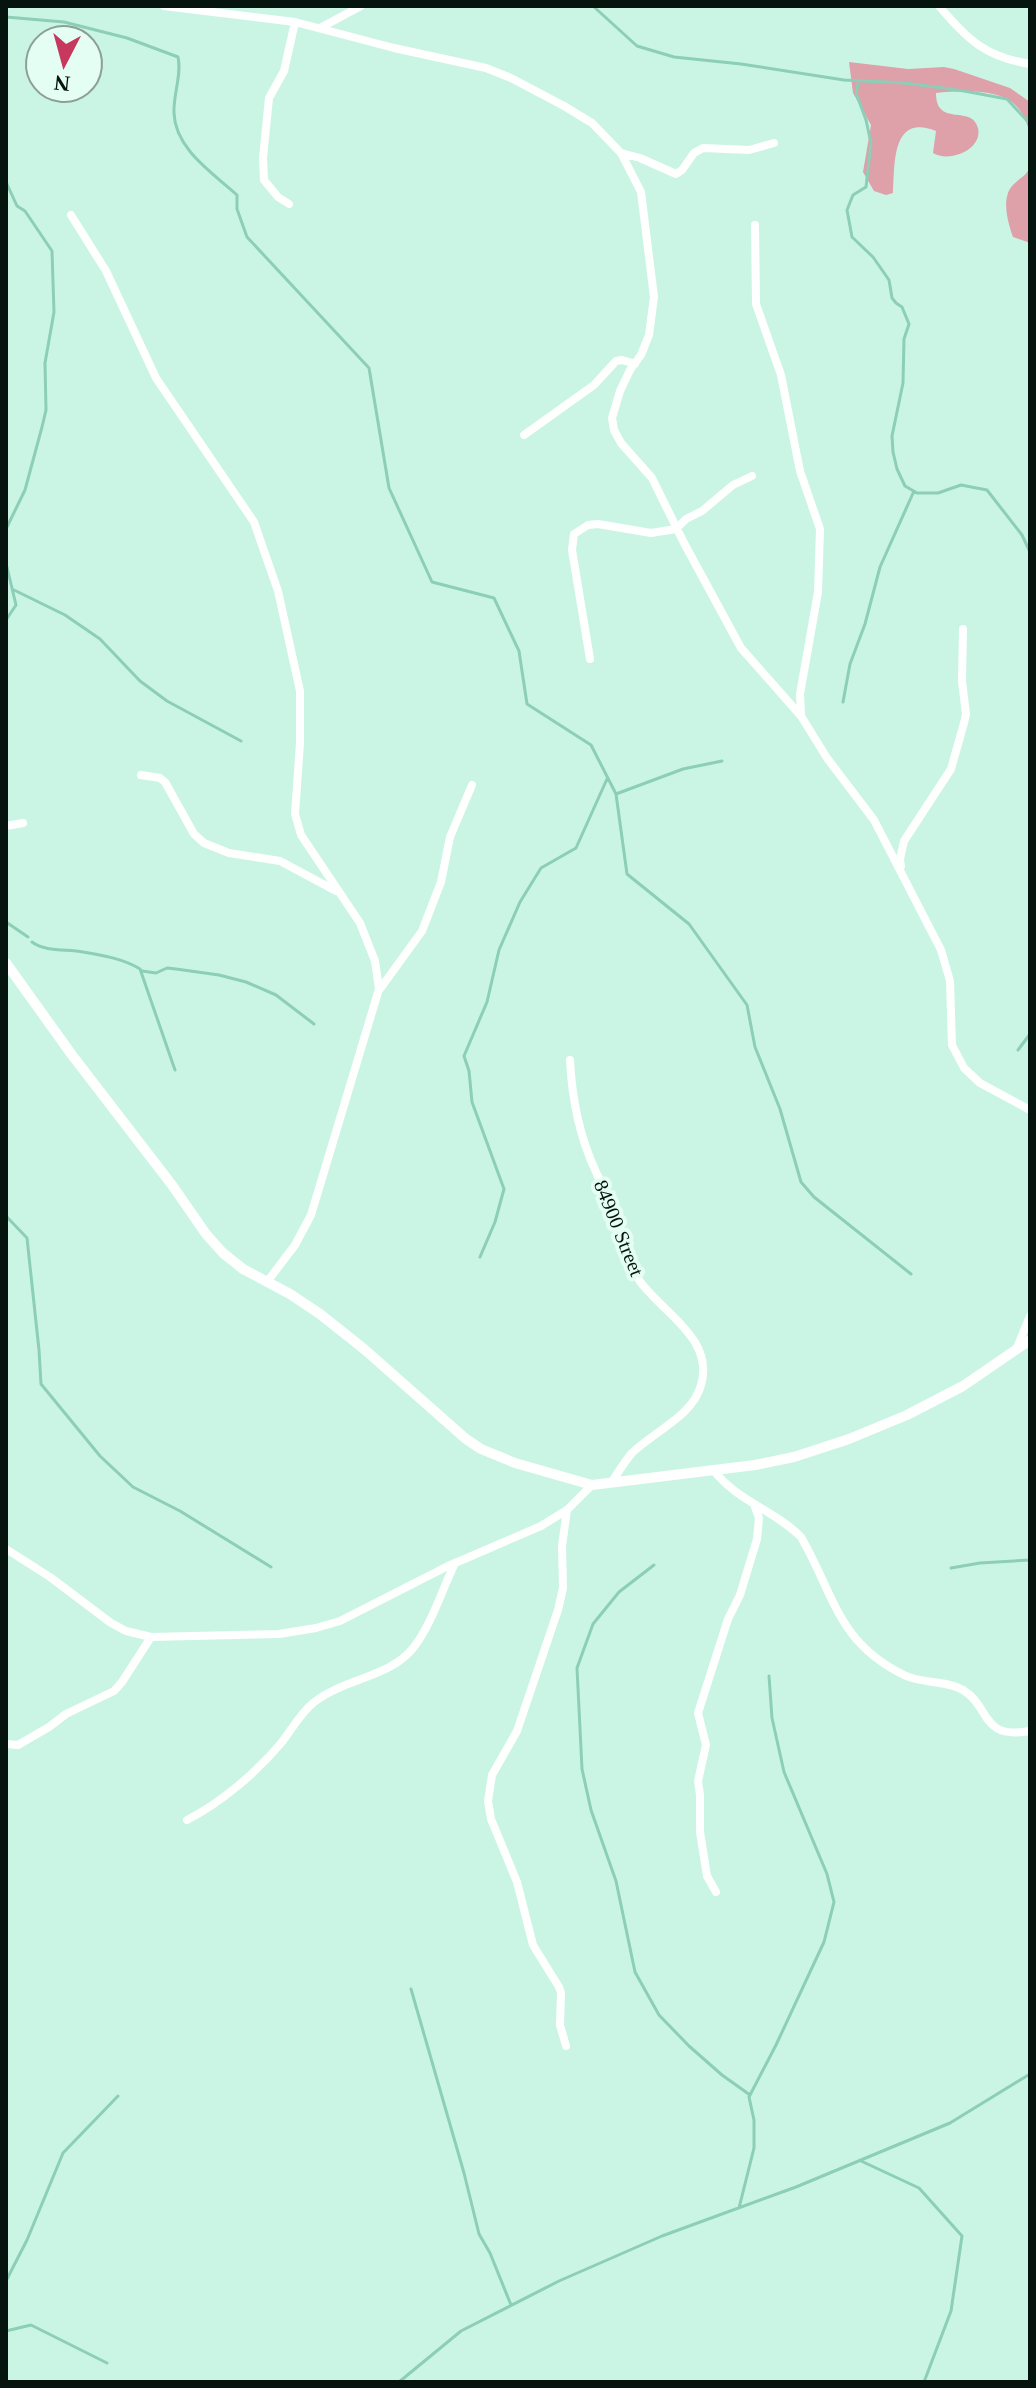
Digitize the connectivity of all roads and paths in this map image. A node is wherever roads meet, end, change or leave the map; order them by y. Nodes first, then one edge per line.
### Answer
1 (164, 6) edge
2 (361, 6) edge
3 (939, 6) edge
4 (295, 22) junction
5 (320, 28) junction
6 (1030, 64) edge
7 (774, 143) dead end
8 (621, 153) junction
9 (289, 204) dead end
10 (71, 215) dead end
11 (755, 225) dead end
12 (635, 364) junction
13 (524, 435) dead end
14 (752, 476) dead end
15 (676, 529) junction
16 (963, 629) dead end
17 (590, 659) dead end
18 (801, 716) junction
19 (141, 775) dead end
20 (472, 785) dead end
21 (23, 823) dead end
22 (6, 826) edge
23 (902, 874) junction
24 (340, 894) junction
25 (6, 963) edge
26 (379, 989) junction
27 (570, 1060) dead end
28 (1030, 1110) edge
29 (267, 1282) junction
30 (1030, 1316) edge
31 (1030, 1340) edge
32 (1016, 1350) junction
33 (714, 1471) junction
34 (611, 1484) junction
35 (592, 1485) junction
36 (755, 1506) junction
37 (567, 1510) junction
38 (6, 1549) edge
39 (456, 1563) junction
40 (151, 1637) junction
41 (1030, 1731) edge
42 (6, 1744) edge
43 (187, 1820) dead end
44 (716, 1892) dead end
45 (566, 2046) dead end

1 - 4 street
2 - 5 street
3 - 6 street
4 - 5 street
4 - 9 street
5 - 8 street
7 - 8 street
8 - 12 street
10 - 24 street
11 - 18 street
12 - 13 street
12 - 15 street
14 - 15 street
15 - 17 street
15 - 18 street
16 - 23 street
18 - 23 street
19 - 24 street
20 - 26 street
21 - 22 street
23 - 28 street
24 - 26 street
25 - 29 street
26 - 29 street
27 - 34 street, 84900 Street
29 - 35 street
30 - 32 street
31 - 32 street
32 - 33 street
33 - 34 street
33 - 36 street
34 - 35 street
35 - 37 street
36 - 41 street
36 - 44 street
37 - 39 street
37 - 45 street
38 - 40 street
39 - 40 street
39 - 43 street
40 - 42 street

